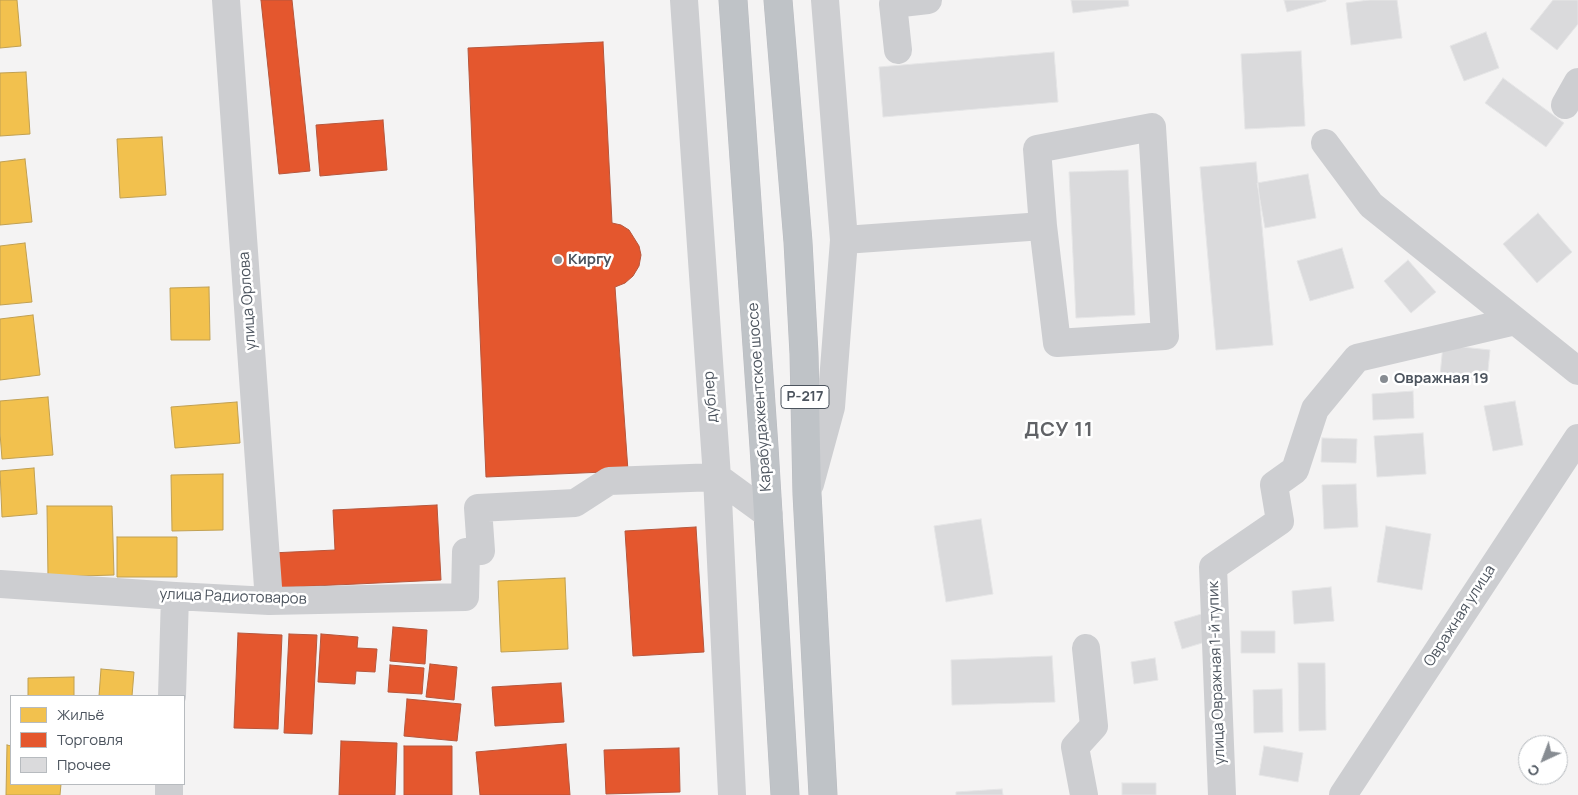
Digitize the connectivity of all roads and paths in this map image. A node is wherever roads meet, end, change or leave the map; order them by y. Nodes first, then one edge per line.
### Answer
1 (226, 0) edge
2 (684, 0) edge
3 (733, 0) edge
4 (778, 0) edge
5 (825, 0) edge
6 (928, 0) edge
7 (893, 2) edge
8 (898, 50) dead end
9 (1325, 143) dead end
10 (1044, 226) junction
11 (844, 240) junction
12 (1515, 320) junction
13 (1578, 371) edge
14 (1578, 438) edge
15 (717, 478) junction
16 (808, 494) junction
17 (769, 515) junction
18 (0, 584) edge
19 (176, 596) junction
20 (269, 601) junction
21 (1086, 648) dead end
22 (172, 695) edge
23 (732, 795) edge
24 (785, 795) edge
25 (823, 795) edge
26 (1084, 795) edge
27 (1222, 795) edge
28 (1343, 795) edge

1 - 20 street, улица Орлова
2 - 15 street, дублер
3 - 17 highway, Карабудахкентское шоссе
4 - 16 highway, Р-217
5 - 11 street
6 - 7 street
7 - 8 street
9 - 12 street
10 - 10 street
10 - 11 street
11 - 16 street
12 - 13 street
12 - 27 street, улица Овражная 1-й тупик
14 - 28 street, Овражная улица
15 - 17 street
15 - 20 street, улица Радиотоваров
15 - 23 street, дублер
16 - 25 highway, Р-217
17 - 24 highway, Карабудахкентское шоссе
18 - 19 street, улица Радиотоваров
19 - 20 street, улица Радиотоваров
19 - 22 street
21 - 26 street

